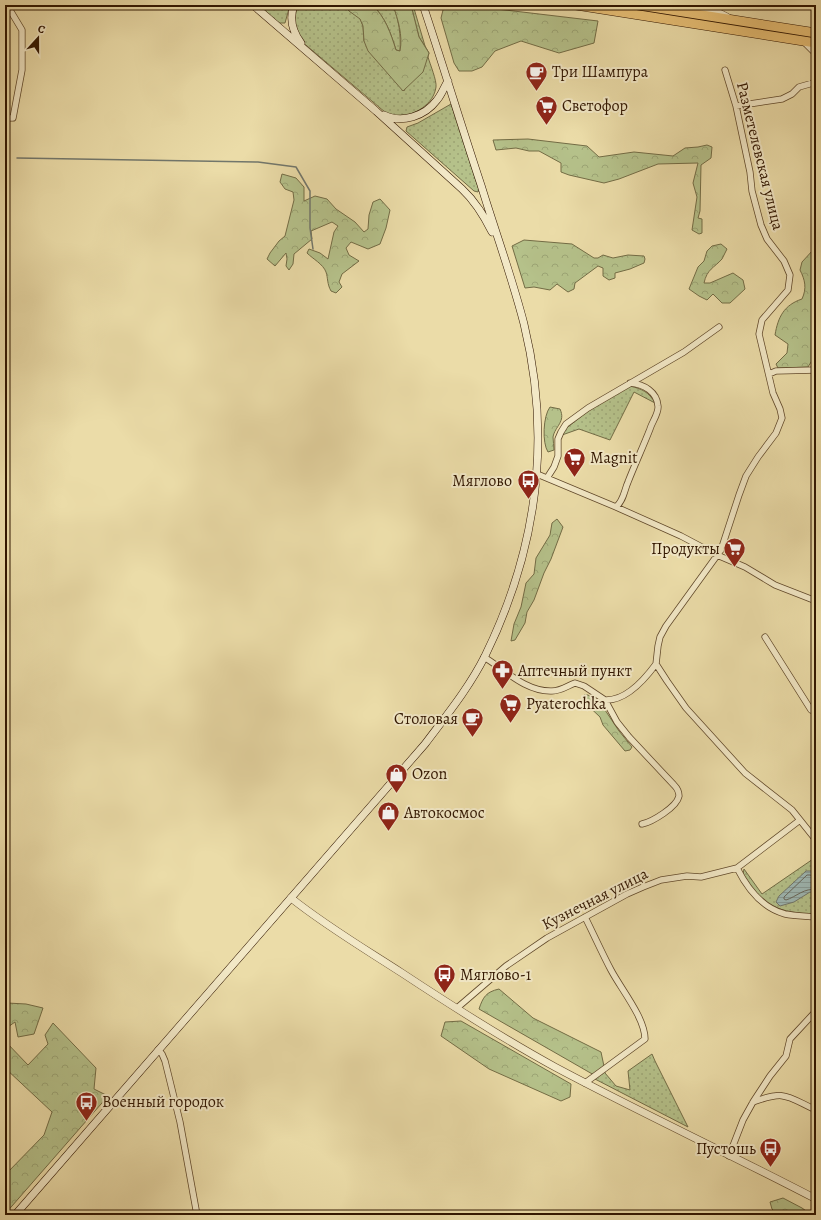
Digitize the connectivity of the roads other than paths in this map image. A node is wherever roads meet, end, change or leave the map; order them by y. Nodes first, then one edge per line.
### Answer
1 (7, 5) edge
2 (253, 5) edge
3 (294, 5) edge
4 (423, 5) edge
5 (576, 5) edge
6 (639, 5) edge
7 (678, 5) edge
8 (729, 18) junction
9 (816, 33) edge
10 (802, 40) junction
11 (816, 42) edge
12 (307, 51) junction
13 (816, 54) edge
14 (726, 70) dead end
15 (816, 78) edge
16 (448, 80) junction
17 (736, 106) junction
18 (376, 111) junction
19 (5, 118) edge
20 (501, 246) junction
21 (719, 326) dead end
22 (816, 370) edge
23 (769, 374) junction
24 (630, 383) junction
25 (537, 474) junction
26 (547, 478) junction
27 (616, 507) junction
28 (717, 555) junction
29 (816, 601) edge
30 (765, 637) dead end
31 (484, 657) junction
32 (656, 664) junction
33 (605, 700) junction
34 (816, 712) edge
35 (800, 820) junction
36 (642, 824) dead end
37 (816, 840) edge
38 (737, 868) junction
39 (291, 898) junction
40 (816, 916) edge
41 (585, 917) junction
42 (457, 1008) junction
43 (816, 1010) edge
44 (158, 1050) junction
45 (585, 1082) junction
46 (753, 1102) junction
47 (816, 1110) edge
48 (729, 1156) junction
49 (816, 1199) edge
50 (15, 1215) edge
51 (197, 1215) edge

1 - 19 street
2 - 12 main road
3 - 12 main road
4 - 16 main road
5 - 10 highway
6 - 8 highway
7 - 8 main road
8 - 9 highway
10 - 11 highway
10 - 13 street
12 - 18 main road
14 - 17 street, Разметелевская улица
15 - 17 street
16 - 18 main road
16 - 20 main road
17 - 23 street, Разметелевская улица
18 - 20 main road
20 - 25 main road
21 - 24 street
22 - 23 street
23 - 28 street, Разметелевская улица
24 - 26 street
24 - 27 street
25 - 26 street
25 - 31 main road
26 - 27 street
27 - 28 street
28 - 29 street
28 - 32 street, Разметелевская улица
30 - 34 street
31 - 33 street
31 - 39 main road
32 - 33 street
32 - 35 street
33 - 36 street
35 - 37 street
35 - 38 street, Кузнечная улица
38 - 40 street
38 - 41 street, Кузнечная улица
39 - 42 main road
39 - 44 main road
41 - 42 street, Кузнечная улица
41 - 45 street
42 - 45 main road
43 - 46 street
44 - 50 main road
44 - 51 street
45 - 48 main road
46 - 47 street
46 - 48 street
48 - 49 main road

